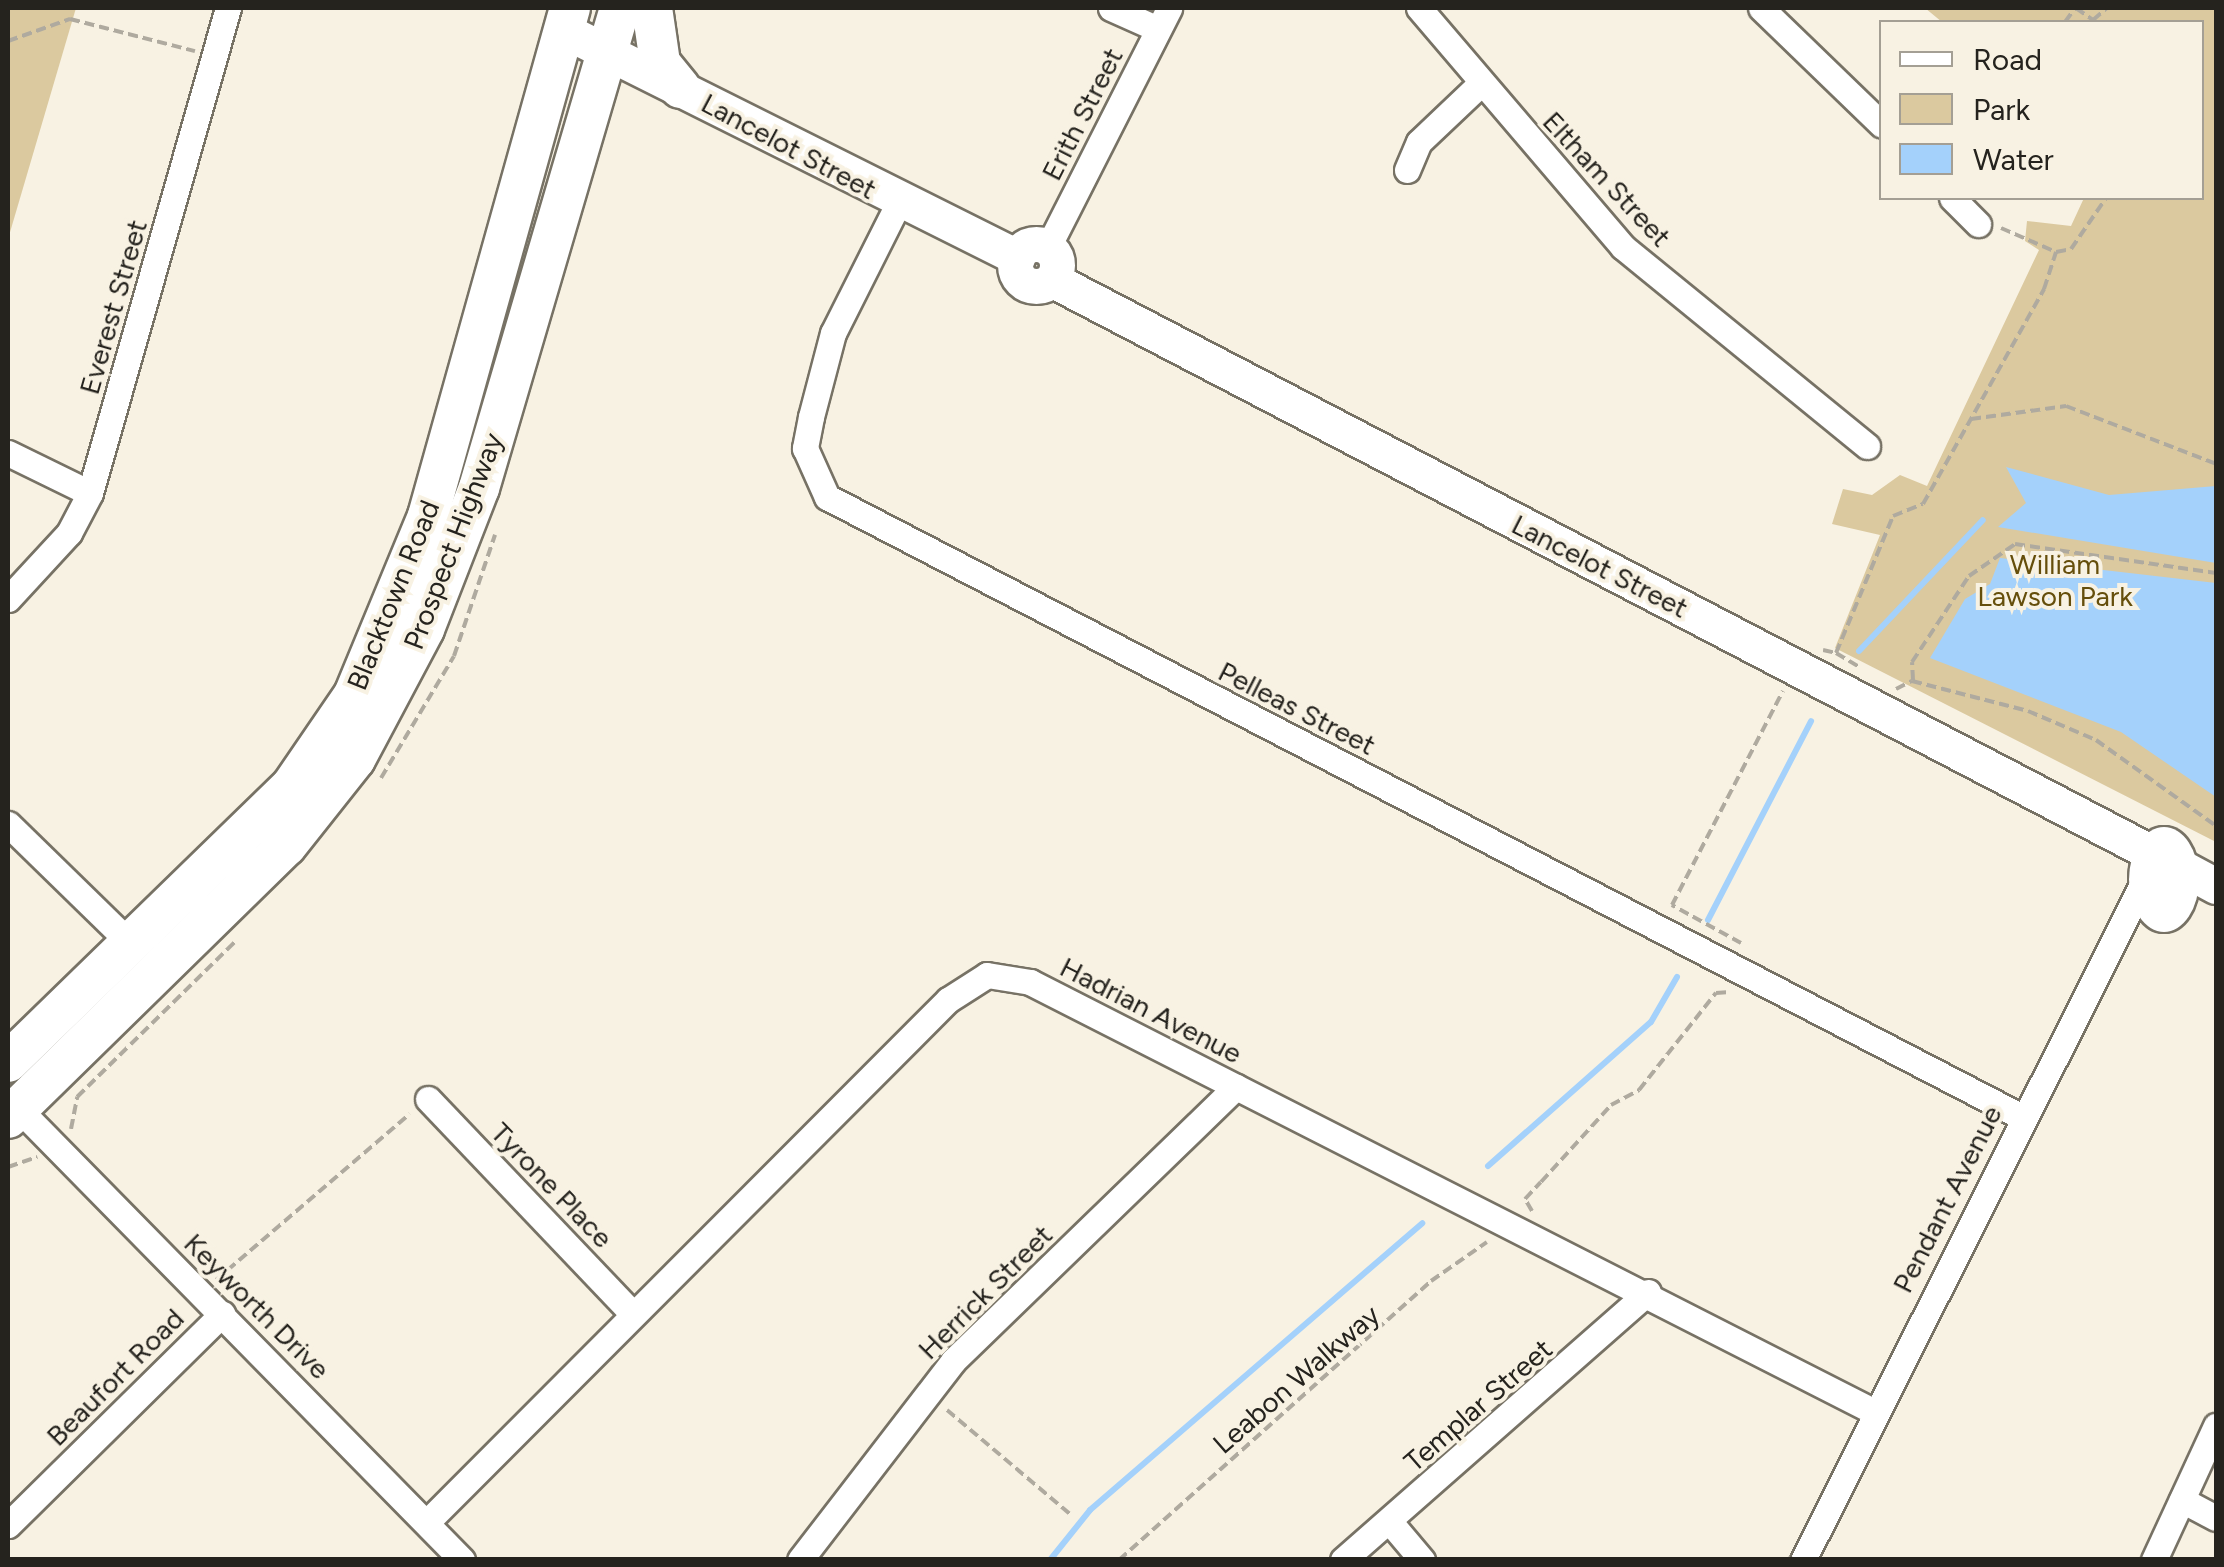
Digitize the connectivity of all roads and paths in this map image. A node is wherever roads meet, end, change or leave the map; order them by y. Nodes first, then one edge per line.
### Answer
1 (228, 8) edge
2 (620, 8) edge
3 (652, 8) edge
4 (1111, 8) edge
5 (1419, 8) edge
6 (1761, 8) edge
7 (2075, 8) edge
8 (2107, 8) edge
9 (1164, 18) edge
10 (566, 19) edge
11 (8, 41) edge
12 (607, 52) junction
13 (214, 56) junction
14 (1479, 85) junction
15 (680, 88) junction
16 (1879, 122) edge
17 (1407, 170) dead end
18 (1954, 200) edge
19 (2105, 200) edge
20 (898, 204) junction
21 (1978, 224) joint
22 (2056, 252) junction
23 (1039, 261) junction
24 (1971, 419) junction
25 (1868, 446) dead end
26 (8, 454) edge
27 (2216, 464) edge
28 (90, 493) junction
29 (2216, 573) edge
30 (8, 599) edge
31 (1824, 649) dead end
32 (1836, 653) junction
33 (1866, 671) dead end
34 (1882, 680) dead end
35 (1912, 680) junction
36 (1782, 691) dead end
37 (8, 824) edge
38 (2216, 826) edge
39 (2158, 861) junction
40 (2216, 886) edge
41 (132, 945) junction
42 (1750, 948) dead end
43 (1728, 998) dead end
44 (8, 1062) edge
45 (1236, 1087) junction
46 (428, 1099) joint
47 (11, 1108) edge
48 (2022, 1117) junction
49 (33, 1162) dead end
50 (8, 1166) edge
51 (1536, 1206) dead end
52 (1501, 1249) dead end
53 (201, 1292) junction
54 (1648, 1292) junction
55 (631, 1312) junction
56 (222, 1314) junction
57 (928, 1394) junction
58 (1873, 1411) junction
59 (2216, 1426) edge
60 (2182, 1500) junction
61 (1070, 1514) dead end
62 (2216, 1518) edge
63 (429, 1520) junction
64 (1390, 1522) junction
65 (8, 1526) edge
66 (462, 1560) edge
67 (800, 1560) edge
68 (1119, 1560) edge
69 (1343, 1560) edge
70 (1422, 1560) edge
71 (1804, 1560) edge
72 (2154, 1560) edge

1 - 13 street, Everest Street
2 - 12 main road, Prospect Highway
3 - 15 main road
4 - 9 street
5 - 14 street, Eltham Street
6 - 16 street
7 - 8 path
9 - 23 street, Erith Street
10 - 12 street, Lancelot Street
10 - 41 main road, Blacktown Road
11 - 13 path
12 - 15 street, Lancelot Street
12 - 47 main road, Prospect Highway
13 - 28 street, Everest Street
14 - 17 street
14 - 25 street, Eltham Street
15 - 20 street, Lancelot Street
18 - 21 street
19 - 22 path
20 - 23 street, Lancelot Street
20 - 48 street, Pelleas Street
21 - 22 path
22 - 24 path
23 - 39 street, Lancelot Street
24 - 27 path
24 - 32 path
26 - 28 street
28 - 30 street, Everest Street
29 - 35 path
31 - 32 path
32 - 33 path
34 - 35 path
35 - 38 path
36 - 42 path
37 - 41 street
39 - 40 street, Lancelot Street
39 - 48 street, Pendant Avenue
41 - 44 main road, Blacktown Road
43 - 51 path
45 - 54 street, Hadrian Avenue
45 - 55 street, Hadrian Avenue
45 - 57 street, Herrick Street
46 - 53 path
46 - 55 street, Tyrone Place
47 - 53 street, Keyworth Drive
48 - 58 street, Pendant Avenue
49 - 50 path
52 - 68 path, Leabon Walkway
53 - 56 street, Keyworth Drive
54 - 58 street, Hadrian Avenue
54 - 64 street, Templar Street
55 - 63 street, Hadrian Avenue
56 - 63 street, Keyworth Drive
56 - 65 street, Beaufort Road
57 - 61 path
57 - 67 street, Herrick Street
58 - 71 street, Pendant Avenue
59 - 60 street
60 - 62 street
60 - 72 street
63 - 66 street, Keyworth Drive
64 - 69 street, Templar Street
64 - 70 street

